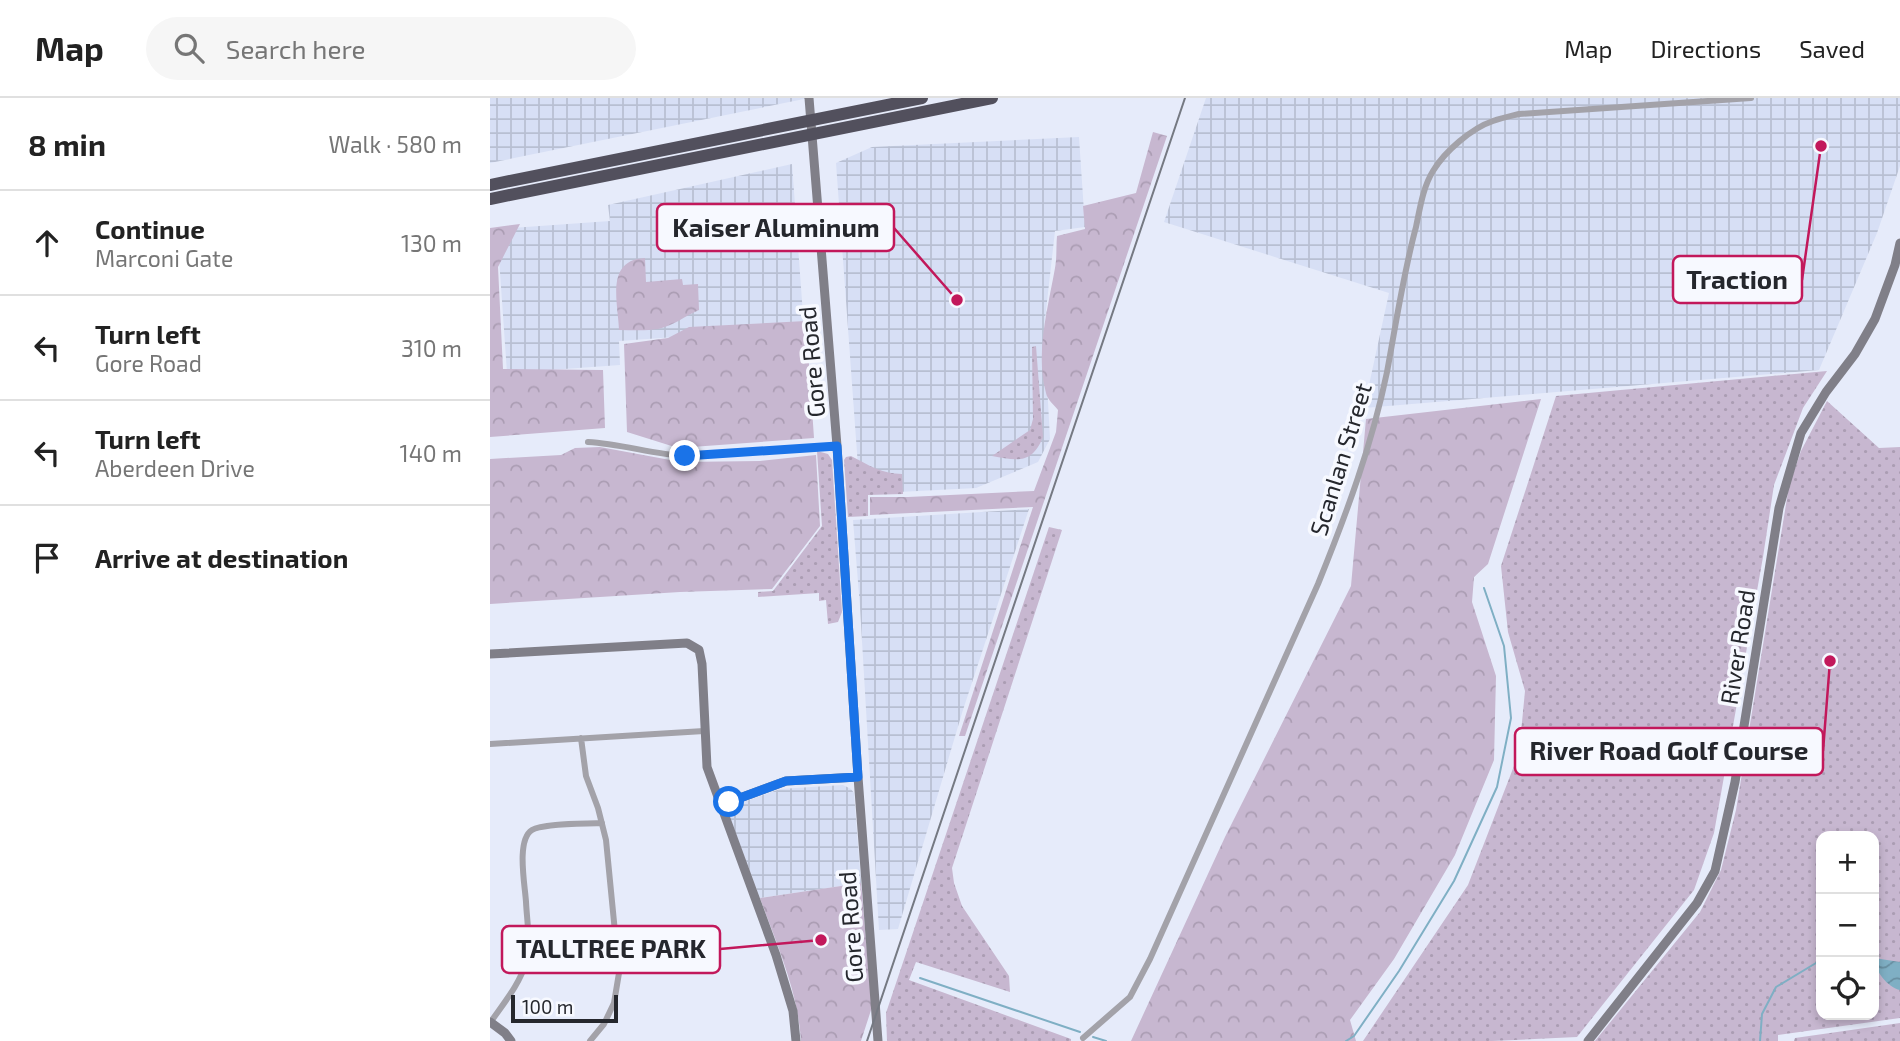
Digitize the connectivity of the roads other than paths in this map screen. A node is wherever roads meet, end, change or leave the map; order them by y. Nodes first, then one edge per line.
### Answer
1 (809, 98) edge
2 (922, 98) edge
3 (992, 98) edge
4 (1751, 98) edge
5 (810, 121) junction
6 (812, 134) junction
7 (490, 185) edge
8 (490, 199) edge
9 (1900, 243) edge
10 (588, 442) dead end
11 (837, 446) junction
12 (490, 654) edge
13 (704, 730) junction
14 (581, 738) junction
15 (490, 744) edge
16 (858, 777) junction
17 (720, 805) junction
18 (602, 823) junction
19 (490, 1022) edge
20 (1083, 1038) dead end
21 (511, 1041) edge
22 (590, 1041) edge
23 (796, 1041) edge
24 (878, 1041) edge
25 (1588, 1041) edge

1 - 5 street, Gore Road
2 - 5 highway
3 - 6 highway
4 - 20 street, Scanlan Street
5 - 6 street, Gore Road
5 - 7 highway
6 - 8 highway
6 - 11 street, Gore Road
9 - 25 street, River Road
10 - 11 street
11 - 16 street, Gore Road
12 - 13 street
13 - 14 street
13 - 17 street
14 - 15 street
14 - 18 street
16 - 17 street
16 - 24 street, Gore Road
17 - 23 street
18 - 19 street
18 - 22 street
19 - 21 street

